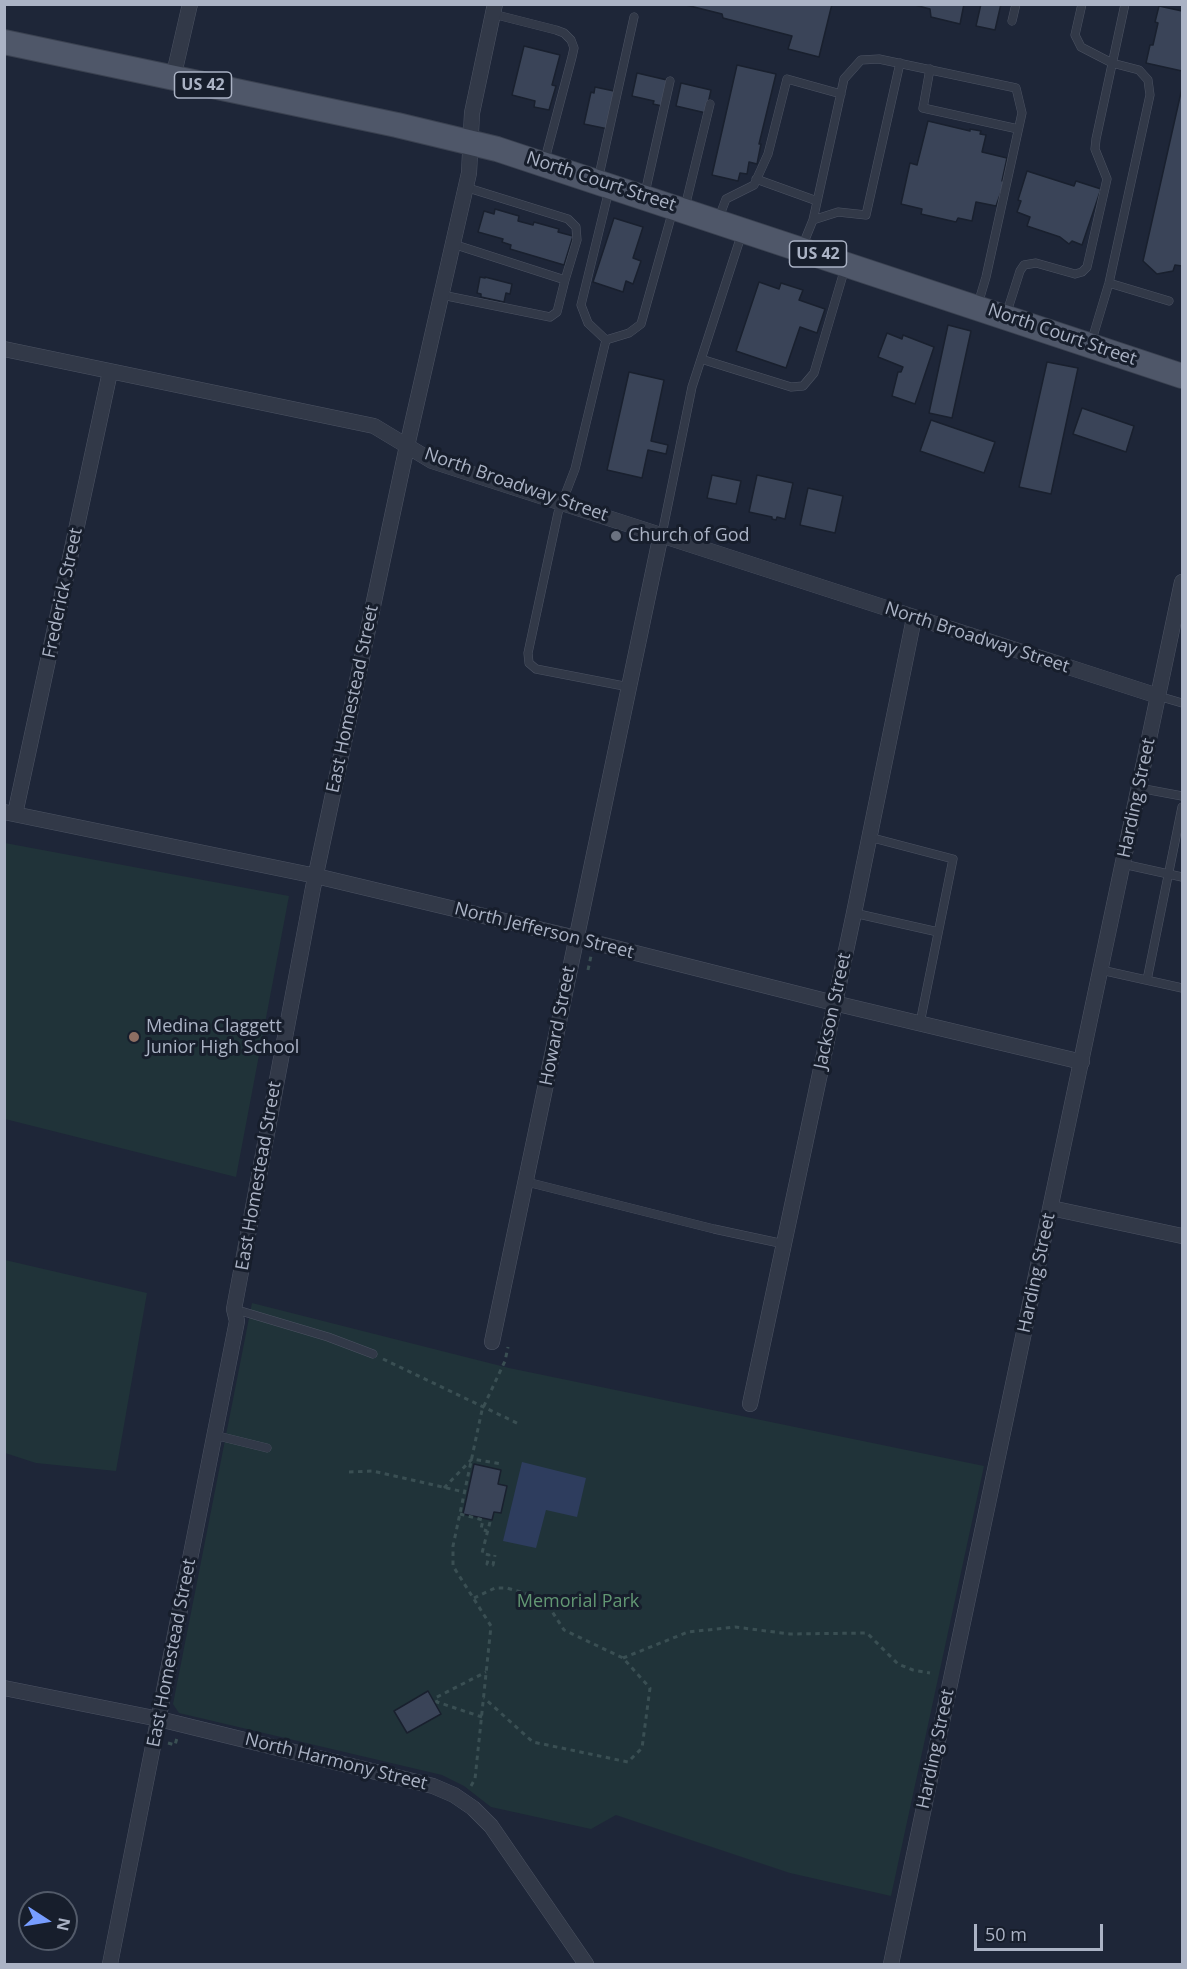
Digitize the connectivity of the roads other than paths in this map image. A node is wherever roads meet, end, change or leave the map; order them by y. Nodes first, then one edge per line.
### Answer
1 (190, 4) edge
2 (1016, 4) edge
3 (1082, 4) edge
4 (1125, 4) edge
5 (494, 9) edge
6 (633, 17) dead end
7 (1012, 21) dead end
8 (4, 42) edge
9 (900, 63) junction
10 (1112, 63) junction
11 (930, 69) junction
12 (173, 78) junction
13 (670, 81) dead end
14 (841, 94) junction
15 (710, 104) dead end
16 (1018, 129) junction
17 (471, 142) junction
18 (544, 164) junction
19 (756, 179) junction
20 (604, 183) junction
21 (465, 187) junction
22 (644, 196) junction
23 (817, 201) junction
24 (680, 208) junction
25 (718, 220) junction
26 (813, 220) junction
27 (743, 229) junction
28 (453, 244) junction
29 (802, 249) junction
30 (847, 263) junction
31 (564, 280) junction
32 (1108, 283) junction
33 (442, 295) junction
34 (1169, 301) dead end
35 (977, 307) junction
36 (1005, 316) junction
37 (606, 340) junction
38 (1091, 344) junction
39 (4, 349) edge
40 (701, 359) junction
41 (110, 372) junction
42 (1182, 376) edge
43 (407, 446) junction
44 (562, 502) junction
45 (662, 534) junction
46 (1182, 582) edge
47 (1179, 616) edge
48 (914, 618) junction
49 (629, 687) junction
50 (1158, 696) junction
51 (1182, 703) edge
52 (1139, 788) junction
53 (1182, 796) edge
54 (1182, 807) edge
55 (10, 813) edge
56 (869, 837) junction
57 (1123, 864) junction
58 (1169, 874) junction
59 (316, 876) junction
60 (1182, 877) edge
61 (854, 913) junction
62 (938, 932) junction
63 (576, 938) junction
64 (1101, 970) junction
65 (1147, 980) junction
66 (1182, 988) edge
67 (834, 1003) junction
68 (920, 1023) junction
69 (1082, 1062) junction
70 (526, 1182) junction
71 (1051, 1208) junction
72 (1182, 1236) edge
73 (784, 1244) junction
74 (234, 1309) junction
75 (492, 1342) dead end
76 (373, 1354) road end
77 (750, 1404) dead end
78 (214, 1435) junction
79 (267, 1448) dead end
80 (4, 1688) edge
81 (159, 1719) junction
82 (110, 1965) edge
83 (586, 1965) edge
84 (891, 1965) edge

1 - 12 street
2 - 7 lane
3 - 10 lane
4 - 10 lane
5 - 17 street, East Homestead Street
5 - 18 lane
6 - 20 lane
8 - 12 main road, North Court Street / US 42
9 - 11 lane
9 - 14 lane
9 - 26 lane
10 - 32 lane
10 - 36 lane
11 - 16 lane
11 - 16 lane
12 - 17 main road, North Court Street / US 42
13 - 22 lane
14 - 19 lane
14 - 23 lane
15 - 24 lane
16 - 35 lane
17 - 18 main road, North Court Street / US 42
17 - 21 street, East Homestead Street
18 - 20 main road, North Court Street / US 42
19 - 23 lane
19 - 25 lane
20 - 22 main road, North Court Street / US 42
20 - 37 lane
21 - 28 street, East Homestead Street
21 - 31 lane
22 - 24 main road, North Court Street / US 42
23 - 26 lane
24 - 25 main road, North Court Street / US 42
24 - 37 lane
25 - 27 main road, North Court Street / US 42
26 - 29 lane
27 - 29 main road, North Court Street / US 42
27 - 40 lane
28 - 31 lane
28 - 33 street, East Homestead Street
29 - 30 main road, North Court Street / US 42
30 - 35 main road, North Court Street / US 42
30 - 40 lane
31 - 33 lane
32 - 34 lane
32 - 38 lane
33 - 43 street, East Homestead Street
35 - 36 main road, North Court Street / US 42
36 - 38 main road, North Court Street / US 42
37 - 44 lane
38 - 42 main road, North Court Street / US 42
39 - 41 street, North Broadway Street
40 - 45 lane
41 - 43 street, North Broadway Street
41 - 55 street, Frederick Street
43 - 44 street, North Broadway Street
43 - 59 street, East Homestead Street
44 - 45 street, North Broadway Street
44 - 49 lane
45 - 48 street, North Broadway Street
45 - 49 street, Howard Street
46 - 47 street, Harding Street
47 - 50 street, Harding Street
48 - 50 street, North Broadway Street
48 - 56 street, Jackson Street
49 - 63 street, Howard Street
50 - 51 lane
50 - 52 street, Harding Street
52 - 53 lane
52 - 57 street, Harding Street
54 - 58 lane
55 - 59 street, North Jefferson Street
56 - 61 street, Jackson Street
56 - 62 lane
57 - 58 lane
57 - 64 street, Harding Street
58 - 60 lane
58 - 65 lane
59 - 63 street, North Jefferson Street
59 - 74 street, East Homestead Street
61 - 62 lane
61 - 67 street, Jackson Street
62 - 68 lane
63 - 67 street, North Jefferson Street
63 - 70 street, Howard Street
64 - 65 lane
64 - 69 street, Harding Street
65 - 66 lane
67 - 68 street, North Jefferson Street
67 - 73 street, Jackson Street
68 - 69 street, North Jefferson Street
69 - 71 street, Harding Street
70 - 73 lane
70 - 75 street, Howard Street
71 - 72 street
71 - 84 street, Harding Street
73 - 77 street, Jackson Street
74 - 76 lane
74 - 78 street, East Homestead Street
78 - 79 lane
78 - 81 street, East Homestead Street
80 - 81 street, North Harmony Street
81 - 82 street, East Homestead Street
81 - 83 street, North Harmony Street

